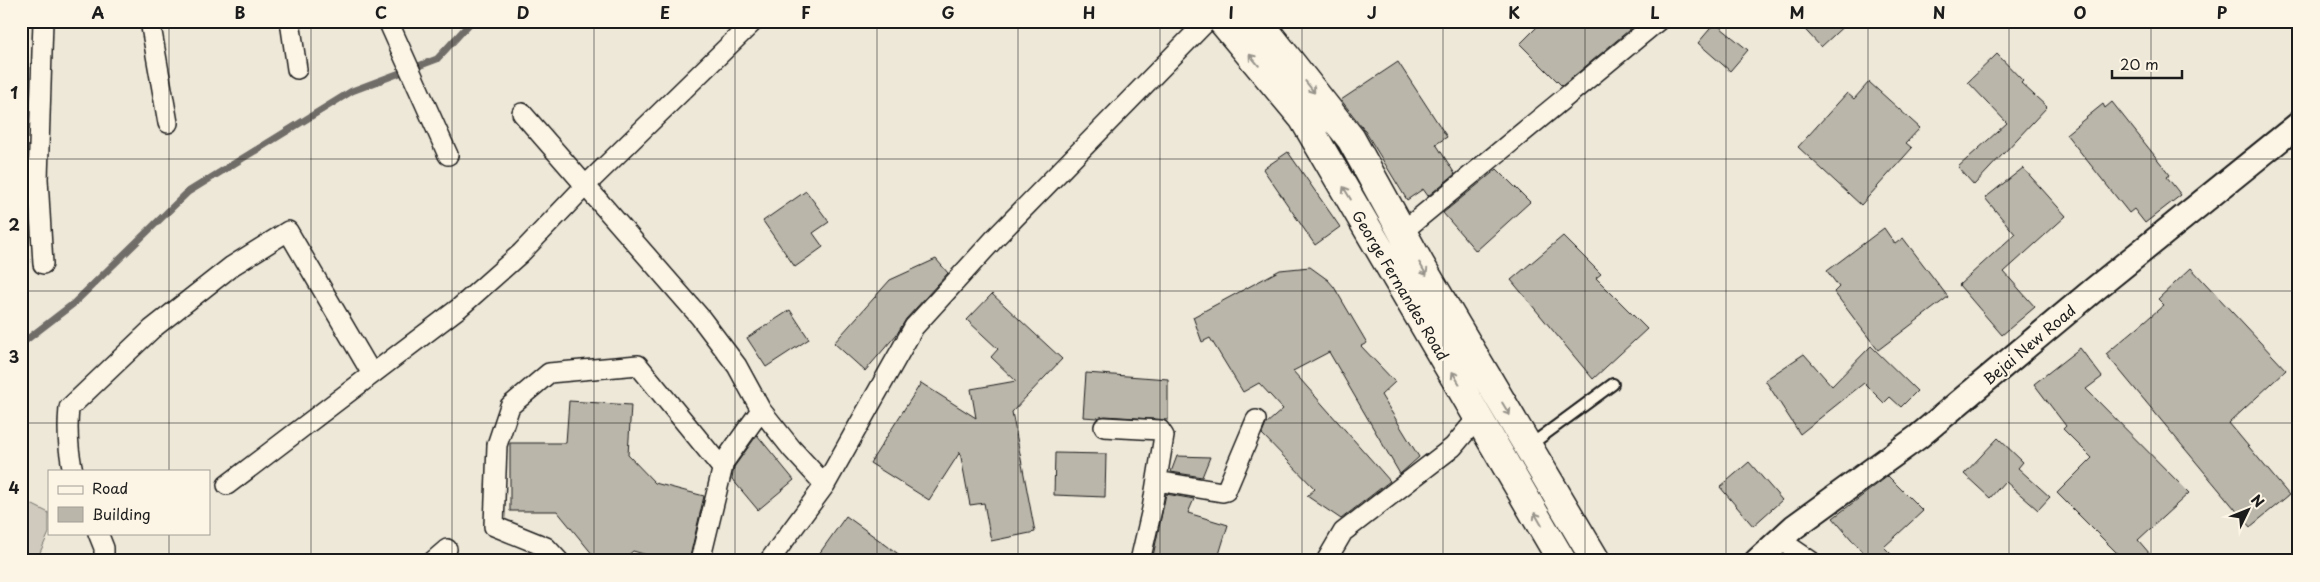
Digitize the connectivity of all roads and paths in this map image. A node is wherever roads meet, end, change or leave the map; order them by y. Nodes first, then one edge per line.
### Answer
1 (43, 21) edge
2 (150, 21) edge
3 (290, 21) edge
4 (388, 21) edge
5 (754, 21) edge
6 (1207, 21) edge
7 (1222, 21) edge
8 (1258, 21) edge
9 (1658, 21) edge
10 (297, 68) dead end
11 (522, 113) dead end
12 (168, 122) dead end
13 (2299, 124) edge
14 (448, 155) dead end
15 (586, 185) junction
16 (1402, 232) junction
17 (43, 264) dead end
18 (372, 374) junction
19 (1613, 384) dead end
20 (761, 410) junction
21 (1479, 416) junction
22 (1256, 420) dead end
23 (1104, 426) dead end
24 (1528, 446) junction
25 (722, 468) junction
26 (74, 470) edge
27 (1157, 480) junction
28 (227, 485) dead end
29 (825, 485) junction
30 (98, 534) edge
31 (1780, 540) junction
32 (104, 561) edge
33 (559, 561) edge
34 (700, 561) edge
35 (769, 561) edge
36 (1140, 561) edge
37 (1326, 561) edge
38 (1562, 561) edge
39 (1596, 561) edge
40 (1757, 561) edge
41 (1811, 561) edge

1 - 17 street
2 - 12 street
3 - 10 street
4 - 14 street
5 - 15 street
6 - 29 street
21 -> 7 main road, George Fernandes Road
8 -> 16 main road, George Fernandes Road
9 - 16 street
11 - 15 street
13 - 31 street, Bejai New Road
15 - 18 street
15 - 20 street
16 -> 24 main road, George Fernandes Road
18 - 26 street
18 - 28 street
19 - 24 lane
20 - 25 street
20 - 29 street
21 - 37 street
38 -> 21 main road, George Fernandes Road
22 - 27 street
23 - 27 street
24 - 39 main road, George Fernandes Road
25 - 33 street
25 - 34 street
27 - 36 street
29 - 35 street
30 - 32 street
31 - 40 street, Bejai New Road
31 - 41 street

